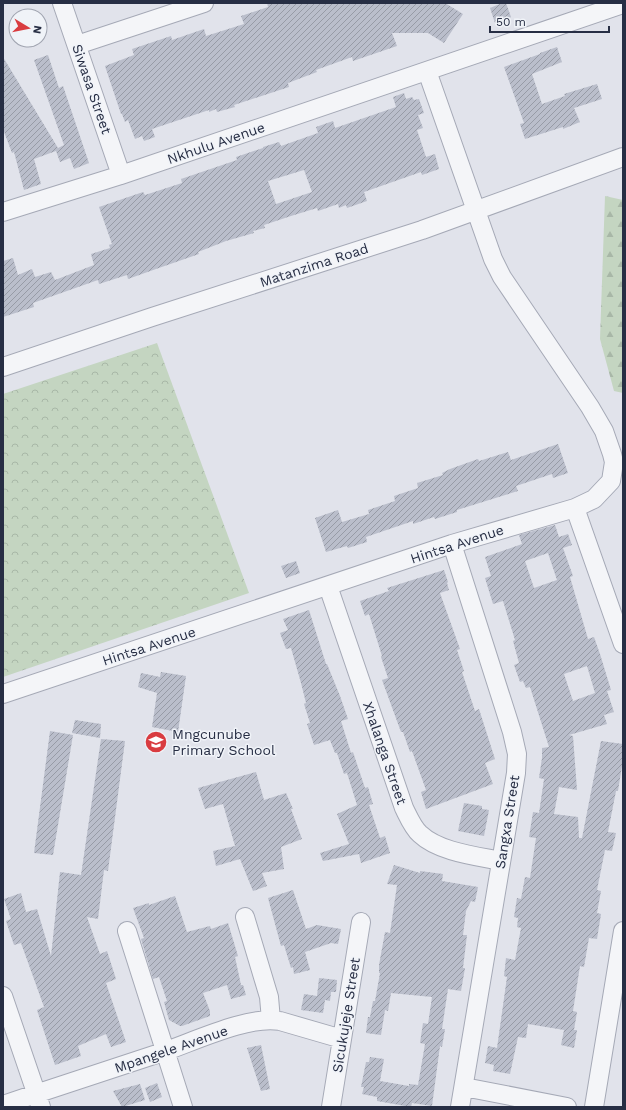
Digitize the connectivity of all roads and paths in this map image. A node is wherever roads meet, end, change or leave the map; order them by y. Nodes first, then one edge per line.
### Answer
1 (62, 3) edge
2 (204, 3) edge
3 (623, 4) edge
4 (577, 10) edge
5 (77, 45) junction
6 (427, 71) junction
7 (623, 157) edge
8 (121, 175) junction
9 (476, 211) junction
10 (3, 212) edge
11 (3, 367) edge
12 (575, 508) junction
13 (452, 544) junction
14 (328, 586) junction
15 (623, 644) edge
16 (3, 694) edge
17 (501, 861) junction
18 (245, 917) dead end
19 (361, 922) dead end
20 (127, 931) dead end
21 (623, 931) edge
22 (3, 996) edge
23 (271, 1020) junction
24 (342, 1039) junction
25 (164, 1052) junction
26 (464, 1086) junction
27 (39, 1100) edge
28 (3, 1105) edge
29 (183, 1107) edge
30 (331, 1107) edge
31 (460, 1107) edge
32 (567, 1107) edge
33 (594, 1107) edge

1 - 5 street, Siwasa Street
2 - 5 street
3 - 4 street, Nkhulu Avenue
4 - 6 street, Nkhulu Avenue
5 - 8 street, Siwasa Street
6 - 8 street, Nkhulu Avenue
6 - 9 street, Hintsa Avenue
7 - 9 street, Matanzima Road
8 - 10 street, Nkhulu Avenue
9 - 11 street, Matanzima Road
9 - 12 street, Hintsa Avenue
12 - 13 street, Hintsa Avenue
12 - 15 street
13 - 14 street, Hintsa Avenue
13 - 17 street, Sangxa Street
14 - 16 street, Hintsa Avenue
14 - 17 street, Xhalanga Street
17 - 26 street, Sangxa Street
18 - 23 street
19 - 24 street, Sicukujeje Street
20 - 25 street
21 - 33 street
22 - 27 street
23 - 24 street, Mpangele Avenue
23 - 25 street, Mpangele Avenue
24 - 30 street, Sicukujeje Street
25 - 27 street, Mpangele Avenue
25 - 29 street
26 - 31 street, Sangxa Street
26 - 32 street
27 - 28 street, Mpangele Avenue

